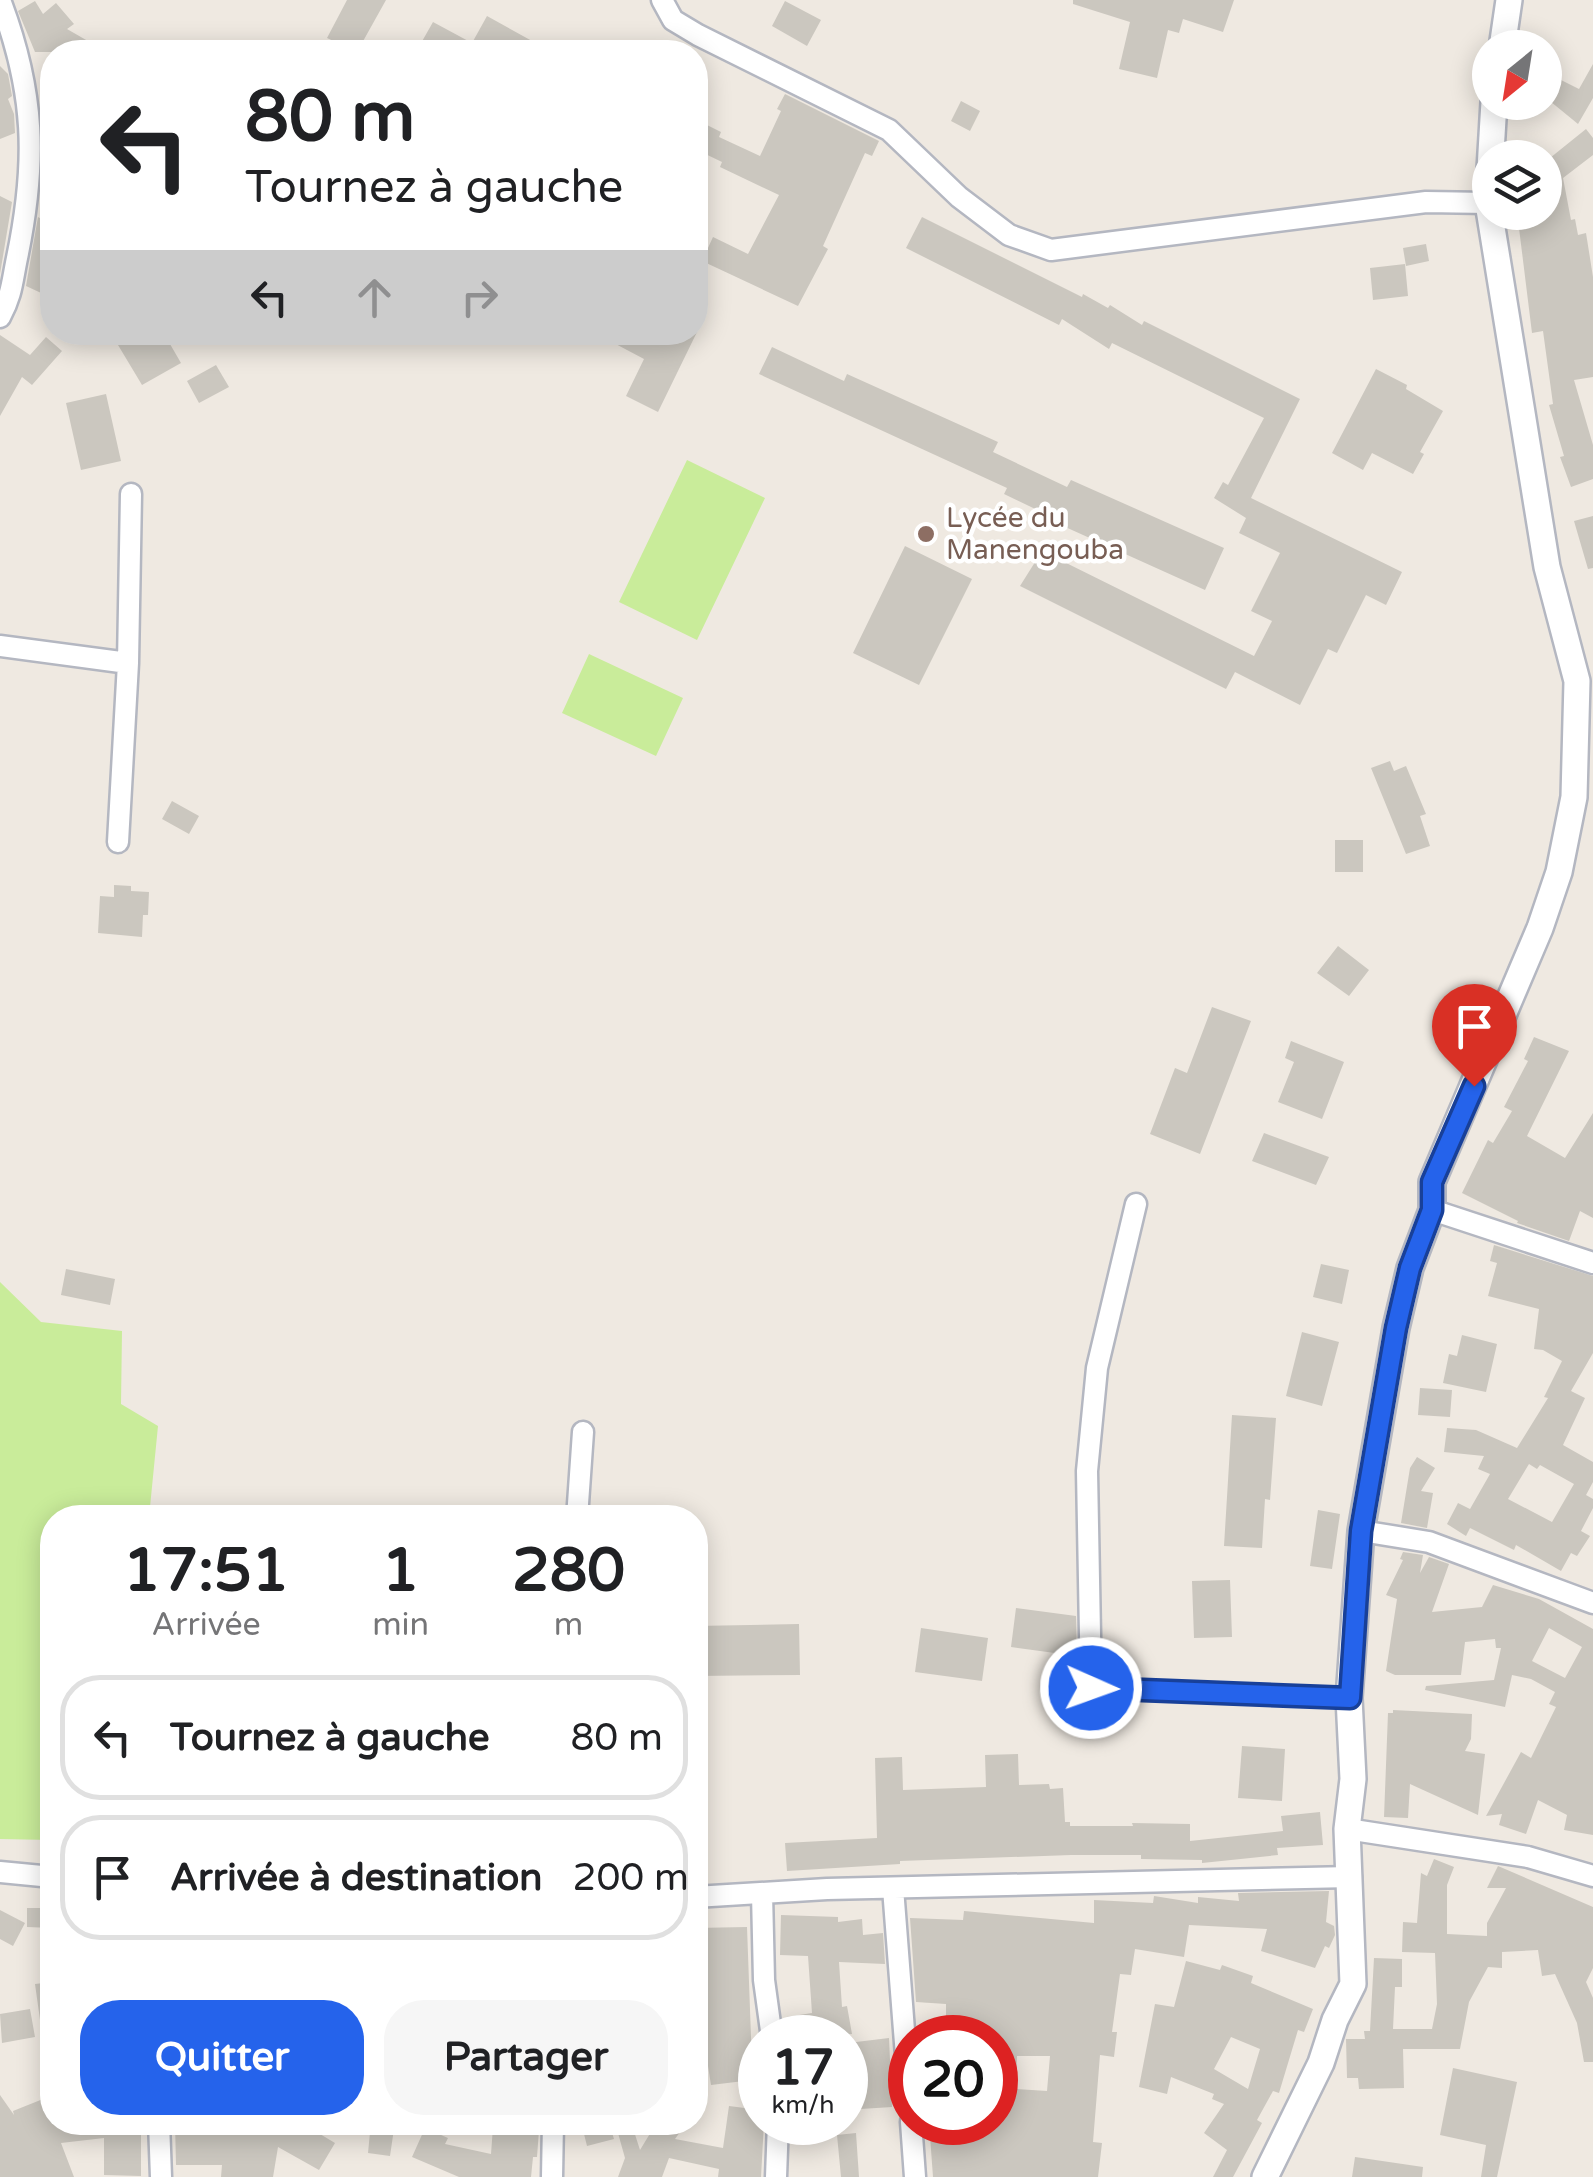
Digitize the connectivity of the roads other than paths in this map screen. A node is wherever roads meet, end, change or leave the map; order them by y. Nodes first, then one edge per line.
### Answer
1 (0, 0) edge
2 (662, 0) edge
3 (1509, 0) edge
4 (1505, 30) edge
5 (1472, 203) edge
6 (1492, 230) edge
7 (6, 294) edge
8 (0, 317) edge
9 (131, 494) dead end
10 (0, 646) edge
11 (128, 663) junction
12 (118, 842) dead end
13 (1136, 1204) dead end
14 (1432, 1210) junction
15 (1593, 1263) edge
16 (583, 1432) dead end
17 (578, 1505) edge
18 (1361, 1531) junction
19 (1593, 1604) edge
20 (1091, 1688) joint
21 (1350, 1698) junction
22 (1347, 1829) junction
23 (0, 1872) edge
24 (40, 1875) edge
25 (1593, 1876) edge
26 (1351, 1877) junction
27 (892, 1888) junction
28 (762, 1892) junction
29 (708, 1896) edge
30 (769, 2015) edge
31 (902, 2015) edge
32 (160, 2135) edge
33 (553, 2135) edge
34 (777, 2145) edge
35 (913, 2145) edge
36 (161, 2177) edge
37 (552, 2177) edge
38 (776, 2177) edge
39 (916, 2177) edge
40 (1266, 2177) edge

1 - 7 street
2 - 5 street
3 - 4 street
6 - 14 street
7 - 8 street
9 - 11 street
10 - 11 street
11 - 12 street
13 - 20 street
14 - 15 street
14 - 18 street
16 - 17 street
18 - 19 street
18 - 21 street
20 - 21 lane
21 - 22 street
22 - 25 street
22 - 26 street
23 - 24 street
26 - 27 street
26 - 40 street
27 - 28 street
27 - 31 street
28 - 29 street
28 - 30 street
32 - 36 street
33 - 37 street
34 - 38 street
35 - 39 street

